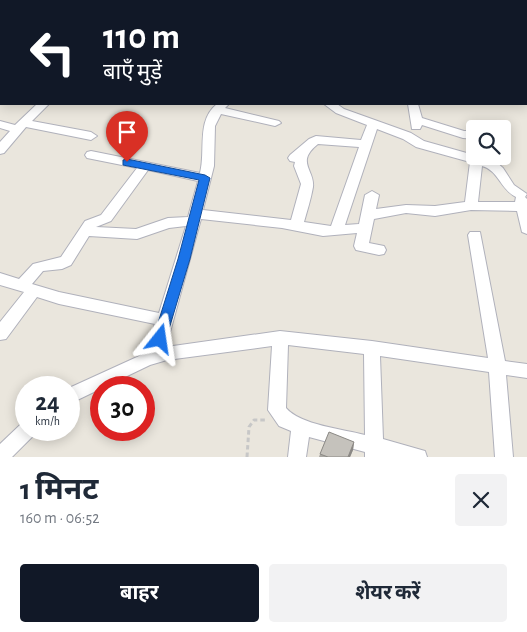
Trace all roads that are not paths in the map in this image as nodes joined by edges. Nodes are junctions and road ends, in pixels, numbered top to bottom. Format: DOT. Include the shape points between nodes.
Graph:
graph roads {
  1 [pos="42,105"];
  2 [pos="332,105"];
  3 [pos="413,105"];
  4 [pos="220,107"];
  5 [pos="416,120"];
  6 [pos="275,123"];
  7 [pos="0,124"];
  8 [pos="373,124"];
  9 [pos="20,126"];
  10 [pos="446,129"];
  11 [pos="466,134"];
  12 [pos="91,136"];
  13 [pos="411,138"];
  14 [pos="365,144"];
  15 [pos="436,148"];
  16 [pos="0,150"];
  17 [pos="91,155"];
  18 [pos="466,156"];
  19 [pos="476,165"];
  20 [pos="491,165"];
  21 [pos="145,166"];
  22 [pos="205,178"];
  23 [pos="372,195"];
  24 [pos="523,198"];
  25 [pos="471,206"];
  26 [pos="195,217"];
  27 [pos="366,222"];
  28 [pos="296,226"];
  29 [pos="527,229"];
  30 [pos="86,231"];
  31 [pos="336,231"];
  32 [pos="475,235"];
  33 [pos="378,250"];
  34 [pos="0,280"];
  35 [pos="28,288"];
  36 [pos="164,320"];
  37 [pos="0,334"];
  38 [pos="280,338"];
  39 [pos="372,348"];
  40 [pos="155,358"];
  41 [pos="497,365"];
  42 [pos="527,371"];
  43 [pos="80,391"];
  44 [pos="293,423"];
  45 [pos="16,441"];
  46 [pos="374,451"];
  47 [pos="0,456"];
  48 [pos="297,457"];
  49 [pos="418,457"];
  50 [pos="504,457"];
  1 -- 9 [label="street"];
  2 -- 8 [label="street"];
  3 -- 5 [label="street"];
  4 -- 6 [label="street"];
  4 -- 22 [label="street" via="209,126"];
  5 -- 10 [label="street"];
  5 -- 13 [label="street"];
  7 -- 9 [label="street"];
  8 -- 13 [label="street"];
  8 -- 14 [label="street"];
  9 -- 12 [label="street"];
  9 -- 16 [label="street"];
  10 -- 11 [label="street"];
  10 -- 15 [label="street"];
  13 -- 15 [label="street"];
  14 -- 28 [label="street" via="316,140 298,156 307,184"];
  14 -- 31 [label="street"];
  15 -- 18 [label="street"];
  17 -- 21 [label="street"];
  19 -- 25 [label="street"];
  20 -- 24 [label="street" via="496,167 507,186"];
  21 -- 22 [label="street"];
  21 -- 30 [label="street" via="106,218 93,221"];
  22 -- 26 [label="street"];
  23 -- 27 [label="street"];
  24 -- 25 [label="street"];
  24 -- 29 [label="street"];
  25 -- 27 [label="street" via="435,211 406,208"];
  26 -- 28 [label="street"];
  26 -- 30 [label="street" via="137,234"];
  26 -- 36 [label="street"];
  27 -- 31 [label="street"];
  27 -- 33 [label="street" via="361,246"];
  28 -- 31 [label="street"];
  30 -- 35 [label="street" via="62,264 39,266"];
  32 -- 41 [label="street"];
  34 -- 35 [label="street"];
  35 -- 36 [label="street" via="59,298"];
  35 -- 37 [label="street"];
  36 -- 40 [label="street"];
  38 -- 39 [label="street"];
  38 -- 40 [label="street" via="167,353"];
  38 -- 44 [label="street" via="277,410"];
  39 -- 41 [label="street"];
  39 -- 46 [label="street"];
  40 -- 43 [label="street"];
  41 -- 42 [label="street"];
  41 -- 50 [label="street"];
  44 -- 46 [label="street"];
  44 -- 48 [label="street"];
  45 -- 47 [label="street"];
  46 -- 49 [label="street"];
}
